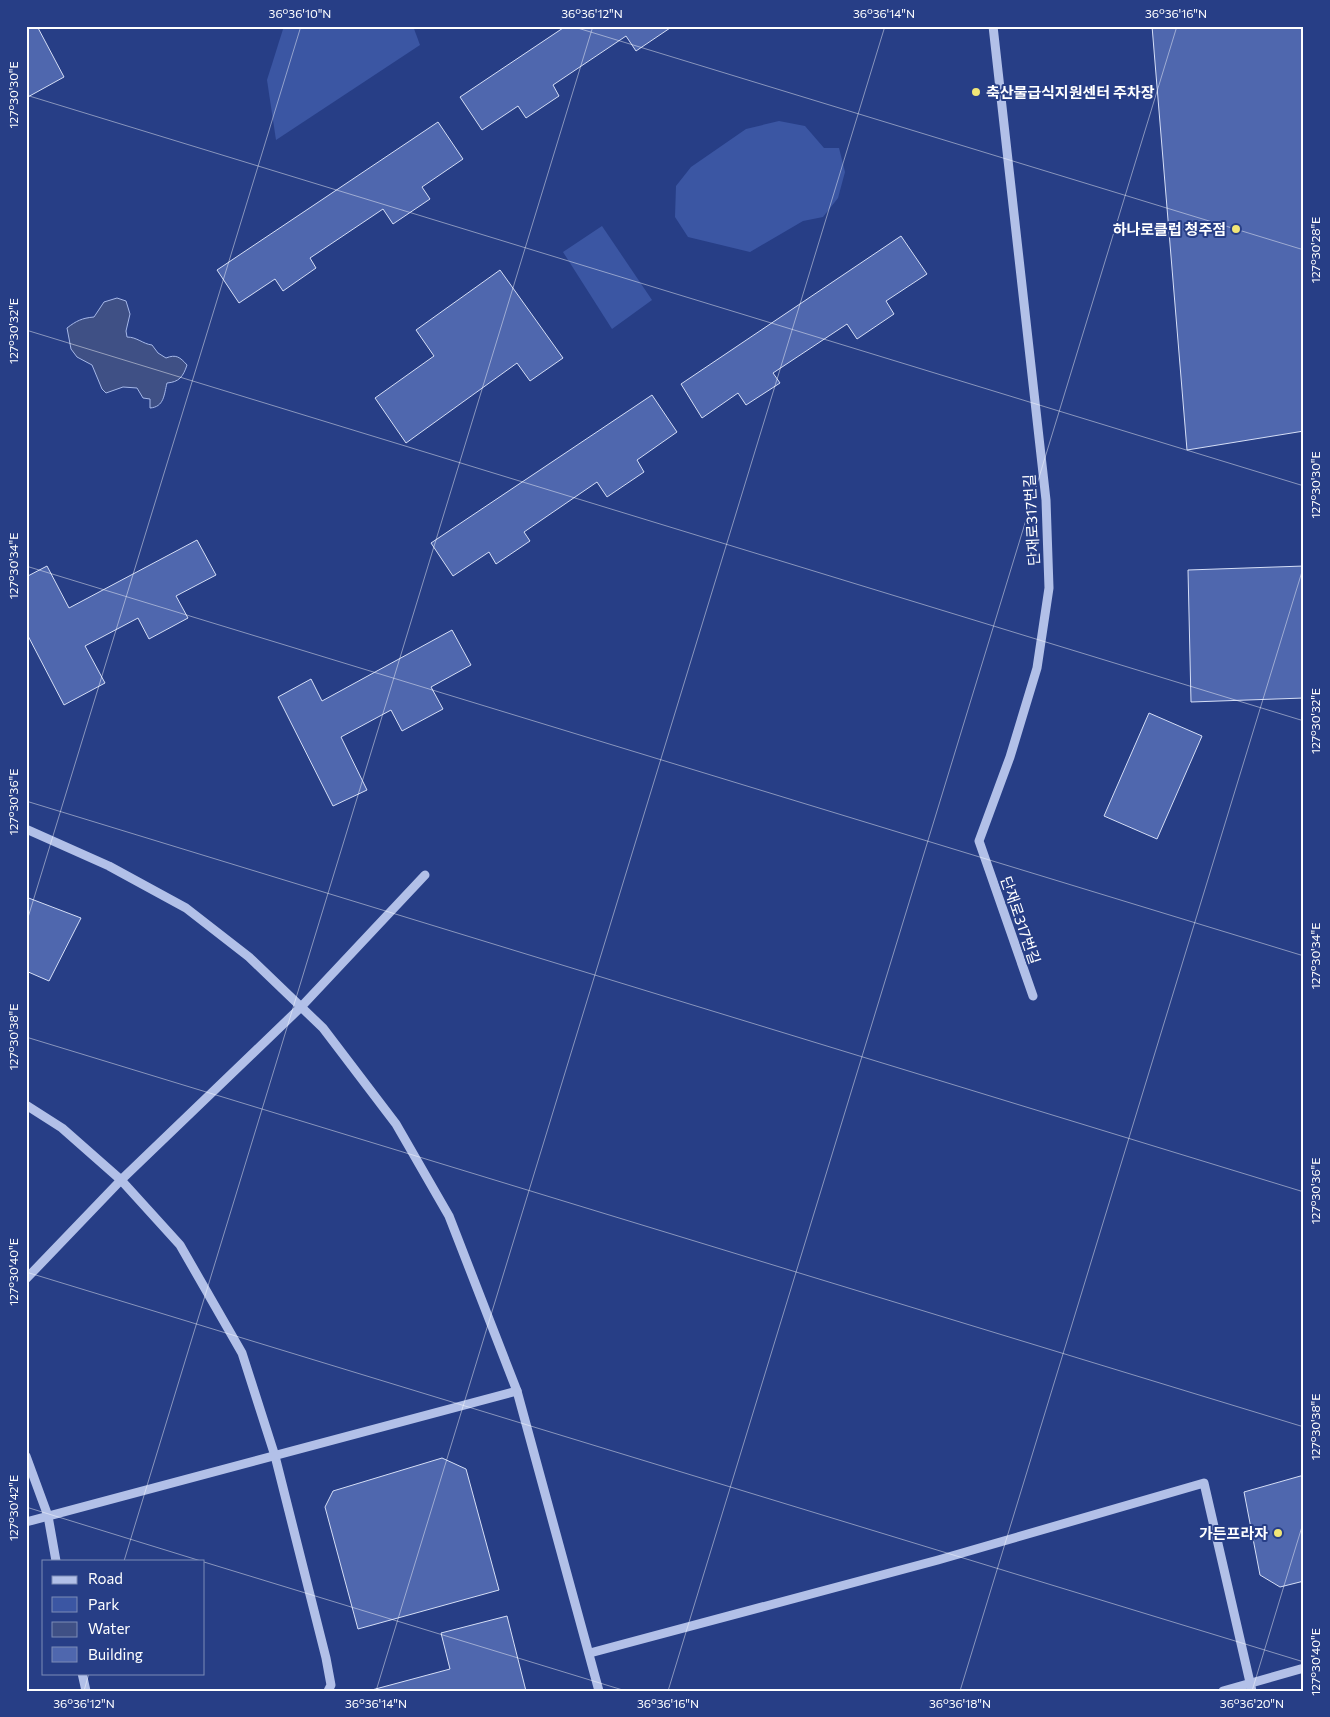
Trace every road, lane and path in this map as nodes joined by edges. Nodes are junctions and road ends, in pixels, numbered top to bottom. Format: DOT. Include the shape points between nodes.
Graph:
graph roads {
  1 [pos="994,26"];
  2 [pos="26,829"];
  3 [pos="425,875"];
  4 [pos="1033,996"];
  5 [pos="301,1007"];
  6 [pos="26,1105"];
  7 [pos="121,1180"];
  8 [pos="26,1279"];
  9 [pos="517,1391"];
  10 [pos="26,1456"];
  11 [pos="275,1456"];
  12 [pos="48,1516"];
  13 [pos="26,1522"];
  14 [pos="56,1560"];
  15 [pos="590,1653"];
  16 [pos="1304,1668"];
  17 [pos="82,1674"];
  18 [pos="1251,1687"];
  19 [pos="86,1691"];
  20 [pos="328,1691"];
  21 [pos="599,1691"];
  22 [pos="1223,1691"];
  1 -- 4 [label="street, 단재로317번길" via="1046,500 1049,588 1037,668 1010,757 979,841"];
  2 -- 5 [label="street" via="109,866 186,908 250,958"];
  3 -- 5 [label="street"];
  5 -- 7 [label="street"];
  5 -- 9 [label="street" via="322,1028 396,1124 449,1216"];
  6 -- 7 [label="street" via="62,1128"];
  7 -- 8 [label="street"];
  7 -- 11 [label="street" via="180,1245 242,1353"];
  9 -- 11 [label="street"];
  9 -- 15 [label="street"];
  10 -- 12 [label="street"];
  11 -- 12 [label="street"];
  11 -- 20 [label="street" via="326,1658 331,1685"];
  12 -- 13 [label="street"];
  12 -- 14 [label="street"];
  15 -- 18 [label="street" via="938,1560 1204,1483"];
  15 -- 21 [label="street"];
  16 -- 18 [label="street"];
  17 -- 19 [label="street"];
  18 -- 22 [label="street"];
}
